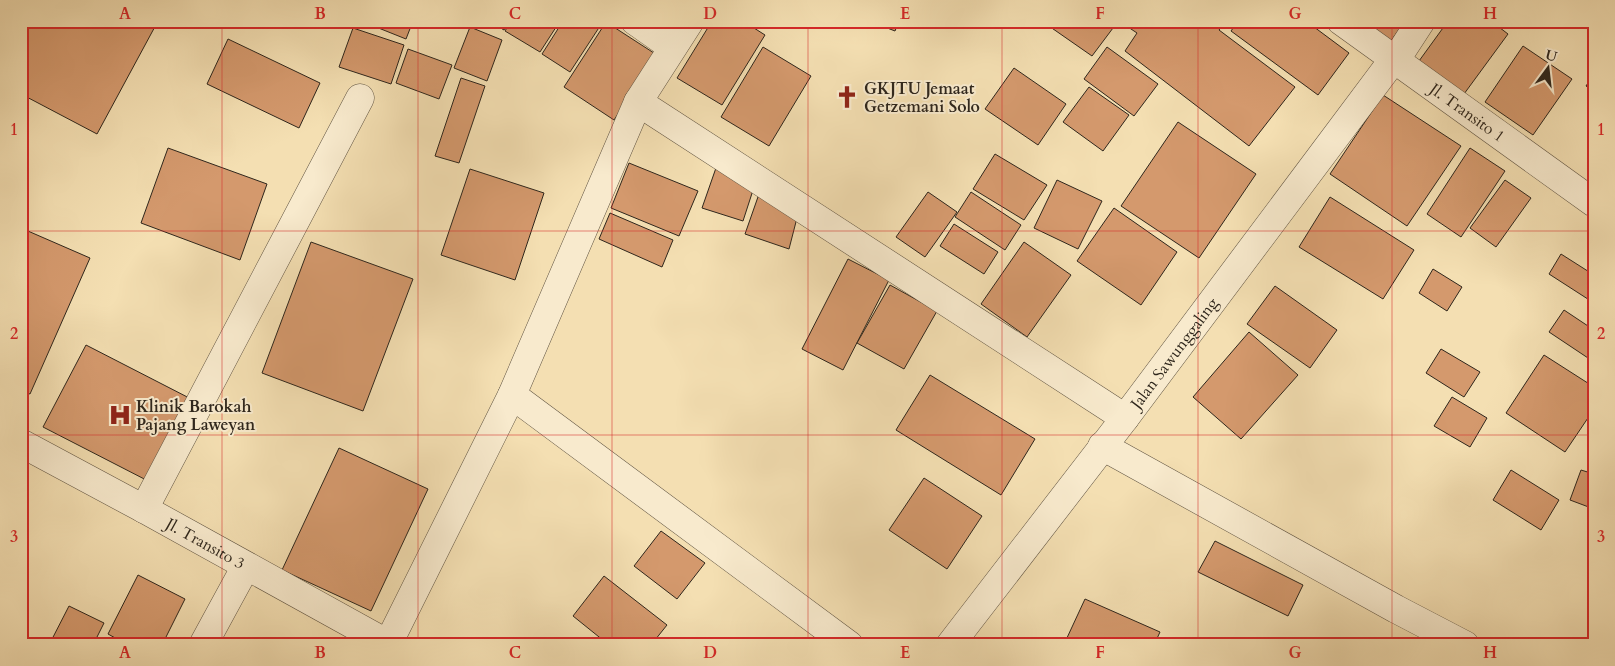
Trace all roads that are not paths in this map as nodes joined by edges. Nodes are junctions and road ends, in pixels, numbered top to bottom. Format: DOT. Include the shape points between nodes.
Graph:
graph roads {
  1 [pos="635,21"];
  2 [pos="690,21"];
  3 [pos="1341,21"];
  4 [pos="1420,21"];
  5 [pos="672,47"];
  6 [pos="1394,61"];
  7 [pos="360,98"];
  8 [pos="638,102"];
  9 [pos="1594,203"];
  10 [pos="512,395"];
  11 [pos="1125,418"];
  12 [pos="21,443"];
  13 [pos="1102,446"];
  14 [pos="144,509"];
  15 [pos="246,566"];
  16 [pos="389,644"];
  17 [pos="203,645"];
  18 [pos="849,645"];
  19 [pos="950,645"];
  20 [pos="1465,645"];
  1 -- 5 [label="street"];
  2 -- 5 [label="street"];
  3 -- 6 [label="street, Jl. Transito 1"];
  4 -- 6 [label="street, Jalan Sawunggaling"];
  5 -- 8 [label="street"];
  6 -- 9 [label="street, Jl. Transito 1"];
  6 -- 11 [label="street, Jalan Sawunggaling"];
  7 -- 14 [label="street"];
  8 -- 10 [label="street"];
  8 -- 11 [label="street"];
  10 -- 16 [label="street"];
  10 -- 18 [label="street"];
  11 -- 13 [label="street, Jalan Sawunggaling"];
  12 -- 14 [label="street, Jl. Transito 3"];
  13 -- 19 [label="street, Jalan Sawunggaling"];
  13 -- 20 [label="street"];
  14 -- 15 [label="street, Jl. Transito 3"];
  15 -- 16 [label="street, Jl. Transito 3"];
  15 -- 17 [label="street"];
}
